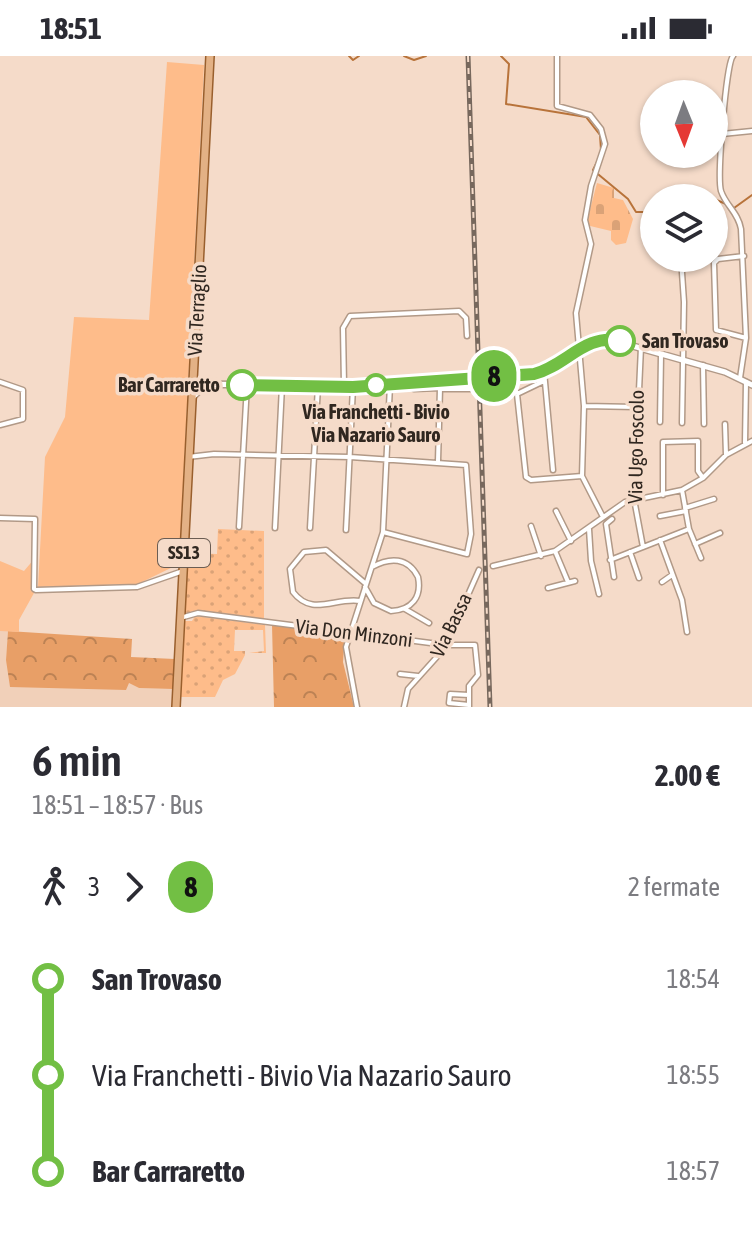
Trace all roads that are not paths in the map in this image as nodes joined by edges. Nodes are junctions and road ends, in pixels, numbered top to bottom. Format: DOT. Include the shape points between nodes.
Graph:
graph roads {
  1 [pos="210,56"];
  2 [pos="557,56"];
  3 [pos="733,56"];
  4 [pos="726,80"];
  5 [pos="752,131"];
  6 [pos="728,133"];
  7 [pos="721,168"];
  8 [pos="744,256"];
  9 [pos="682,272"];
  10 [pos="467,336"];
  11 [pos="746,338"];
  12 [pos="641,347"];
  13 [pos="578,349"];
  14 [pos="661,352"];
  15 [pos="682,359"];
  16 [pos="703,365"];
  17 [pos="194,371"];
  18 [pos="544,371"];
  19 [pos="544,381"];
  20 [pos="0,382"];
  21 [pos="746,382"];
  22 [pos="409,383"];
  23 [pos="193,384"];
  24 [pos="206,385"];
  25 [pos="247,385"];
  26 [pos="390,385"];
  27 [pos="282,386"];
  28 [pos="318,386"];
  29 [pos="344,387"];
  30 [pos="353,387"];
  31 [pos="440,388"];
  32 [pos="470,389"];
  33 [pos="492,391"];
  34 [pos="518,393"];
  35 [pos="192,398"];
  36 [pos="584,406"];
  37 [pos="636,407"];
  38 [pos="660,422"];
  39 [pos="682,423"];
  40 [pos="704,424"];
  41 [pos="725,424"];
  42 [pos="0,425"];
  43 [pos="752,441"];
  44 [pos="745,444"];
  45 [pos="243,454"];
  46 [pos="279,455"];
  47 [pos="726,455"];
  48 [pos="188,457"];
  49 [pos="315,457"];
  50 [pos="350,457"];
  51 [pos="387,459"];
  52 [pos="438,461"];
  53 [pos="553,470"];
  54 [pos="582,476"];
  55 [pos="703,478"];
  56 [pos="682,490"];
  57 [pos="663,495"];
  58 [pos="634,499"];
  59 [pos="714,499"];
  60 [pos="686,509"];
  61 [pos="556,511"];
  62 [pos="660,516"];
  63 [pos="603,517"];
  64 [pos="0,518"];
  65 [pos="612,519"];
  66 [pos="531,526"];
  67 [pos="239,527"];
  68 [pos="275,528"];
  69 [pos="310,528"];
  70 [pos="589,529"];
  71 [pos="689,529"];
  72 [pos="346,530"];
  73 [pos="383,532"];
  74 [pos="720,533"];
  75 [pos="660,540"];
  76 [pos="571,541"];
  77 [pos="695,544"];
  78 [pos="643,547"];
  79 [pos="555,551"];
  80 [pos="630,552"];
  81 [pos="541,556"];
  82 [pos="701,558"];
  83 [pos="610,560"];
  84 [pos="493,566"];
  85 [pos="372,567"];
  86 [pos="479,570"];
  87 [pos="183,571"];
  88 [pos="672,575"];
  89 [pos="614,577"];
  90 [pos="639,578"];
  91 [pos="575,581"];
  92 [pos="568,582"];
  93 [pos="662,582"];
  94 [pos="366,586"];
  95 [pos="548,588"];
  96 [pos="599,594"];
  97 [pos="360,601"];
  98 [pos="405,609"];
  99 [pos="180,618"];
  100 [pos="429,623"];
  101 [pos="349,632"];
  102 [pos="687,632"];
  103 [pos="446,645"];
  104 [pos="400,674"];
  105 [pos="418,676"];
  106 [pos="469,695"];
  107 [pos="469,706"];
  108 [pos="176,707"];
  109 [pos="357,707"];
  110 [pos="404,707"];
  1 -- 17 [label="main road, Via Terraglio / SS13"];
  2 -- 13 [label="street" via="557,106 590,115 603,134 605,153 595,172 585,220 591,244 576,313"];
  3 -- 4 [label="street"];
  5 -- 6 [label="street"];
  7 -- 8 [label="street" via="720,189 737,214"];
  8 -- 11 [label="street"];
  8 -- 11 [label="street" via="714,263 716,330"];
  9 -- 15 [label="street"];
  10 -- 29 [label="street" via="466,318 459,311 350,316 343,328"];
  11 -- 21 [label="street"];
  12 -- 13 [label="street" via="608,339"];
  12 -- 14 [label="street"];
  12 -- 37 [label="street, Via Ugo Foscolo"];
  13 -- 18 [label="street"];
  13 -- 36 [label="street"];
  14 -- 15 [label="street"];
  14 -- 38 [label="street"];
  15 -- 16 [label="street"];
  15 -- 39 [label="street"];
  16 -- 21 [label="street"];
  16 -- 40 [label="street"];
  17 -- 23 [label="main road, Via Terraglio / SS13"];
  17 -- 24 [label="street"];
  18 -- 19 [label="street"];
  18 -- 22 [label="street"];
  19 -- 34 [label="street"];
  19 -- 53 [label="street"];
  20 -- 42 [label="street" via="23,390 26,402 23,419"];
  21 -- 44 [label="street"];
  22 -- 26 [label="street"];
  22 -- 31 [label="street" via="414,389"];
  23 -- 24 [label="street"];
  23 -- 35 [label="main road, Via Terraglio / SS13"];
  24 -- 25 [label="street"];
  24 -- 35 [label="street"];
  25 -- 27 [label="street"];
  25 -- 45 [label="street"];
  26 -- 30 [label="street"];
  26 -- 51 [label="street"];
  27 -- 28 [label="street"];
  27 -- 46 [label="street"];
  28 -- 29 [label="street"];
  28 -- 49 [label="street"];
  29 -- 30 [label="street"];
  30 -- 50 [label="street"];
  31 -- 32 [label="street"];
  31 -- 52 [label="street"];
  33 -- 34 [label="street"];
  34 -- 54 [label="street" via="528,480"];
  35 -- 48 [label="main road, Via Terraglio / SS13"];
  36 -- 37 [label="street"];
  36 -- 54 [label="street"];
  37 -- 58 [label="street, Via Ugo Foscolo"];
  41 -- 47 [label="street"];
  43 -- 44 [label="street"];
  44 -- 47 [label="street"];
  45 -- 46 [label="street"];
  45 -- 48 [label="street"];
  45 -- 67 [label="street"];
  46 -- 49 [label="street"];
  46 -- 68 [label="street"];
  47 -- 55 [label="street"];
  48 -- 87 [label="main road, Via Terraglio / SS13"];
  49 -- 50 [label="street"];
  49 -- 69 [label="street"];
  50 -- 51 [label="street"];
  50 -- 72 [label="street"];
  51 -- 52 [label="street"];
  51 -- 73 [label="street"];
  52 -- 73 [label="street" via="461,462 468,470 469,552 462,555"];
  54 -- 63 [label="street"];
  55 -- 56 [label="street"];
  55 -- 57 [label="street" via="698,471 698,441 663,442"];
  56 -- 57 [label="street"];
  56 -- 60 [label="street"];
  57 -- 58 [label="street"];
  58 -- 63 [label="street"];
  58 -- 78 [label="street, Via Ugo Foscolo"];
  59 -- 60 [label="street"];
  60 -- 62 [label="street"];
  60 -- 71 [label="street"];
  61 -- 76 [label="street"];
  63 -- 70 [label="street"];
  64 -- 87 [label="street" via="37,523 34,589 137,587"];
  65 -- 83 [label="street" via="606,524"];
  66 -- 81 [label="street"];
  70 -- 76 [label="street"];
  70 -- 96 [label="street"];
  71 -- 75 [label="street"];
  71 -- 77 [label="street"];
  73 -- 85 [label="street"];
  74 -- 77 [label="street"];
  75 -- 78 [label="street"];
  75 -- 88 [label="street"];
  76 -- 79 [label="street"];
  77 -- 82 [label="street"];
  78 -- 80 [label="street"];
  79 -- 81 [label="street"];
  79 -- 92 [label="street"];
  80 -- 83 [label="street"];
  80 -- 90 [label="street"];
  81 -- 84 [label="street"];
  83 -- 89 [label="street"];
  85 -- 94 [label="street"];
  85 -- 98 [label="street" via="396,559 413,568 419,591"];
  86 -- 103 [label="street, Via Bassa"];
  87 -- 99 [label="main road, Via Terraglio / SS13"];
  88 -- 93 [label="street"];
  88 -- 102 [label="street"];
  91 -- 92 [label="street"];
  92 -- 95 [label="street"];
  94 -- 97 [label="street"];
  94 -- 97 [label="street" via="326,550 304,552 292,564 291,587 302,602 318,606"];
  94 -- 98 [label="street" via="378,607"];
  97 -- 101 [label="street"];
  98 -- 100 [label="street"];
  99 -- 101 [label="street, Via Don Minzoni" via="198,613"];
  99 -- 108 [label="main road, Via Terraglio / SS13"];
  101 -- 103 [label="street, Via Don Minzoni"];
  101 -- 109 [label="street" via="346,658"];
  103 -- 105 [label="street, Via Bassa"];
  103 -- 106 [label="street, Via Don Minzoni" via="476,646 478,675"];
  104 -- 105 [label="street, Via Bassa"];
  105 -- 110 [label="street, Via Bassa"];
  106 -- 107 [label="street, Via Don Minzoni"];
  106 -- 107 [label="street, Via Don Minzoni" via="450,694 449,703"];
}
